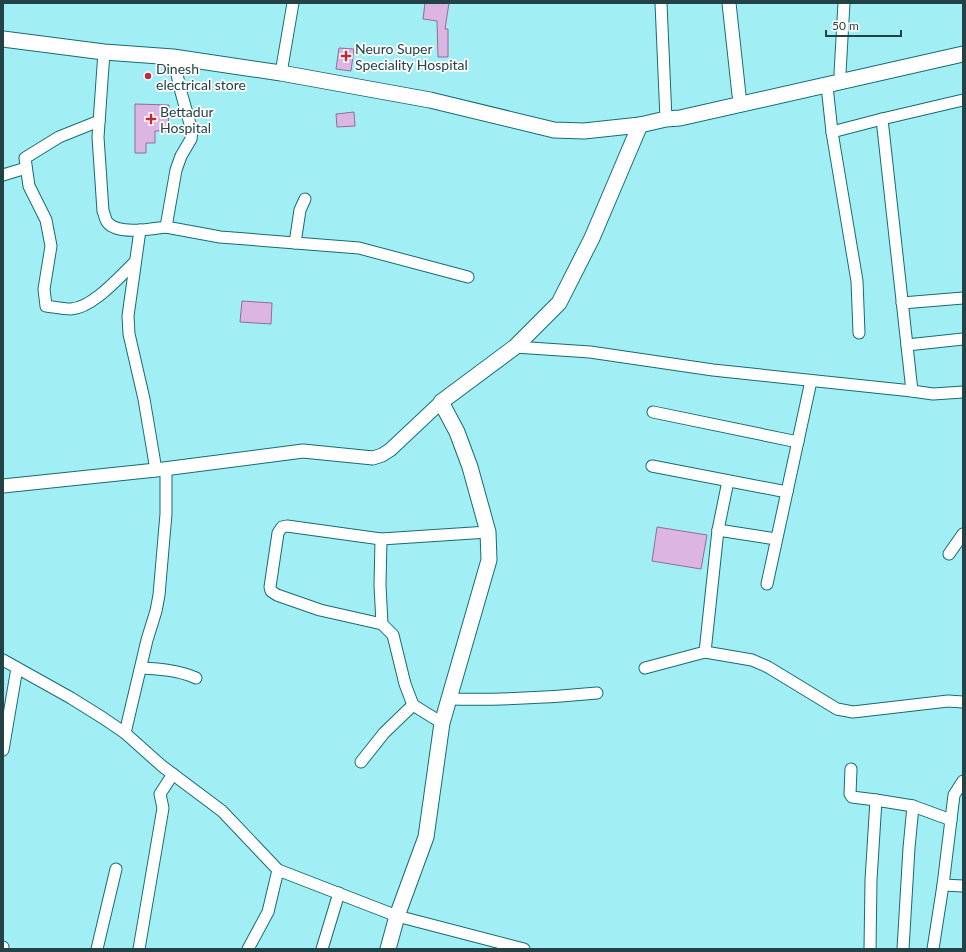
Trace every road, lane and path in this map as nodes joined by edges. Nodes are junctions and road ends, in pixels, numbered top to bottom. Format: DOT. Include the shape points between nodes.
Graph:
graph roads {
  1 [pos="293,3"];
  2 [pos="661,3"];
  3 [pos="729,3"];
  4 [pos="844,3"];
  5 [pos="3,39"];
  6 [pos="963,44"];
  7 [pos="104,52"];
  8 [pos="963,54"];
  9 [pos="173,57"];
  10 [pos="840,73"];
  11 [pos="281,74"];
  12 [pos="827,86"];
  13 [pos="739,95"];
  14 [pos="963,100"];
  15 [pos="666,118"];
  16 [pos="882,119"];
  17 [pos="99,121"];
  18 [pos="640,125"];
  19 [pos="832,132"];
  20 [pos="26,168"];
  21 [pos="3,175"];
  22 [pos="305,199"];
  23 [pos="166,227"];
  24 [pos="140,230"];
  25 [pos="295,243"];
  26 [pos="135,262"];
  27 [pos="468,277"];
  28 [pos="963,298"];
  29 [pos="902,303"];
  30 [pos="859,333"];
  31 [pos="963,339"];
  32 [pos="907,345"];
  33 [pos="515,347"];
  34 [pos="811,381"];
  35 [pos="912,392"];
  36 [pos="963,392"];
  37 [pos="441,402"];
  38 [pos="653,412"];
  39 [pos="798,442"];
  40 [pos="652,466"];
  41 [pos="161,470"];
  42 [pos="728,481"];
  43 [pos="3,486"];
  44 [pos="787,492"];
  45 [pos="718,530"];
  46 [pos="488,532"];
  47 [pos="963,534"];
  48 [pos="381,539"];
  49 [pos="776,539"];
  50 [pos="949,554"];
  51 [pos="767,584"];
  52 [pos="382,624"];
  53 [pos="705,652"];
  54 [pos="3,660"];
  55 [pos="16,668"];
  56 [pos="141,668"];
  57 [pos="645,668"];
  58 [pos="196,678"];
  59 [pos="597,693"];
  60 [pos="449,699"];
  61 [pos="963,702"];
  62 [pos="413,705"];
  63 [pos="442,723"];
  64 [pos="125,733"];
  65 [pos="3,750"];
  66 [pos="361,762"];
  67 [pos="851,768"];
  68 [pos="173,774"];
  69 [pos="963,781"];
  70 [pos="876,800"];
  71 [pos="913,806"];
  72 [pos="951,820"];
  73 [pos="116,869"];
  74 [pos="278,870"];
  75 [pos="943,886"];
  76 [pos="963,886"];
  77 [pos="339,893"];
  78 [pos="397,916"];
  79 [pos="481,944"];
  80 [pos="97,949"];
  81 [pos="139,949"];
  82 [pos="248,949"];
  83 [pos="322,949"];
  84 [pos="388,949"];
  85 [pos="524,949"];
  86 [pos="870,949"];
  87 [pos="903,949"];
  88 [pos="933,949"];
  1 -- 11 [label="street"];
  2 -- 15 [label="street"];
  3 -- 13 [label="street"];
  4 -- 10 [label="street"];
  5 -- 7 [label="main road"];
  6 -- 10 [label="main road"];
  7 -- 9 [label="main road"];
  7 -- 17 [label="street"];
  8 -- 12 [label="main road"];
  9 -- 11 [label="main road"];
  9 -- 23 [label="street" via="192,131 191,139 176,170"];
  10 -- 13 [label="main road"];
  11 -- 18 [label="main road" via="430,100 554,130 584,131"];
  12 -- 15 [label="main road" via="680,118"];
  12 -- 19 [label="street"];
  13 -- 15 [label="main road" via="679,110"];
  14 -- 16 [label="street"];
  15 -- 18 [label="main road"];
  16 -- 19 [label="street"];
  16 -- 29 [label="street"];
  17 -- 20 [label="street" via="59,137 25,158"];
  17 -- 24 [label="street" via="98,137 107,222 113,228"];
  18 -- 33 [label="main road" via="592,238 559,303"];
  19 -- 30 [label="street" via="857,281"];
  20 -- 21 [label="street"];
  20 -- 26 [label="street" via="29,186 46,220 50,246 44,289 46,306 72,309 88,303 108,289"];
  22 -- 25 [label="street" via="300,210"];
  23 -- 24 [label="street"];
  23 -- 25 [label="street" via="220,237"];
  24 -- 26 [label="street"];
  25 -- 27 [label="street" via="359,248"];
  26 -- 41 [label="street" via="128,316 129,334"];
  28 -- 29 [label="street"];
  29 -- 32 [label="street"];
  31 -- 32 [label="street"];
  32 -- 35 [label="street"];
  33 -- 34 [label="street" via="590,352"];
  33 -- 37 [label="main road"];
  34 -- 35 [label="street"];
  34 -- 39 [label="street"];
  35 -- 36 [label="street"];
  37 -- 41 [label="street" via="390,450 373,458 303,451"];
  37 -- 46 [label="main road" via="470,467"];
  38 -- 39 [label="street"];
  39 -- 44 [label="street"];
  40 -- 42 [label="street"];
  41 -- 43 [label="street"];
  41 -- 56 [label="street" via="166,514 159,595"];
  42 -- 44 [label="street"];
  42 -- 45 [label="street"];
  44 -- 49 [label="street"];
  45 -- 49 [label="street"];
  45 -- 53 [label="street"];
  46 -- 48 [label="street"];
  46 -- 60 [label="main road" via="489,560"];
  47 -- 50 [label="street"];
  48 -- 52 [label="street"];
  48 -- 52 [label="street" via="282,527 278,533 270,587 277,595 320,610"];
  49 -- 51 [label="street"];
  52 -- 62 [label="street" via="393,635"];
  53 -- 57 [label="street"];
  53 -- 61 [label="street" via="752,660 845,712 948,701"];
  54 -- 55 [label="street"];
  55 -- 64 [label="street" via="71,698"];
  55 -- 65 [label="street"];
  56 -- 58 [label="street" via="183,672"];
  56 -- 64 [label="street"];
  59 -- 60 [label="street" via="539,698"];
  60 -- 63 [label="main road"];
  62 -- 63 [label="street"];
  62 -- 66 [label="street" via="384,733"];
  63 -- 78 [label="main road" via="426,837"];
  64 -- 68 [label="street"];
  67 -- 70 [label="street" via="852,797"];
  68 -- 74 [label="street" via="222,811"];
  68 -- 81 [label="street" via="160,794 163,808"];
  69 -- 72 [label="street" via="954,795"];
  70 -- 71 [label="street"];
  70 -- 86 [label="street"];
  71 -- 72 [label="street"];
  71 -- 87 [label="street"];
  72 -- 75 [label="street"];
  73 -- 80 [label="street"];
  74 -- 77 [label="street"];
  74 -- 82 [label="street" via="268,912"];
  75 -- 76 [label="street"];
  75 -- 88 [label="street"];
  77 -- 78 [label="street"];
  77 -- 83 [label="street"];
  78 -- 79 [label="street"];
  78 -- 84 [label="main road"];
  79 -- 85 [label="street"];
}
